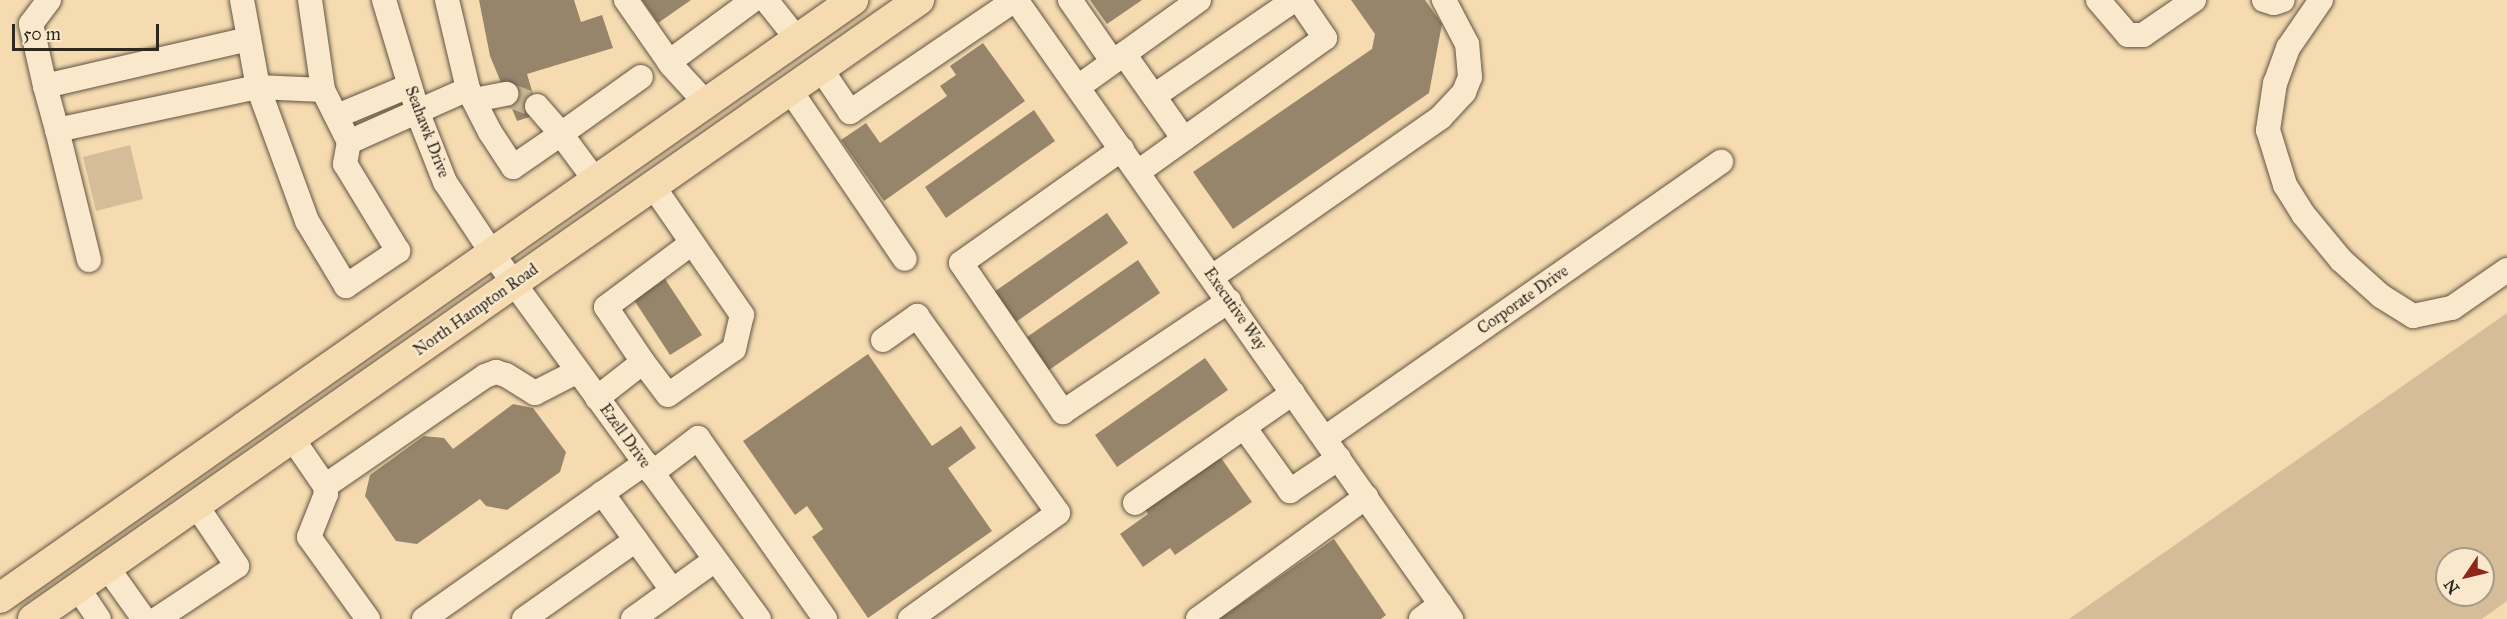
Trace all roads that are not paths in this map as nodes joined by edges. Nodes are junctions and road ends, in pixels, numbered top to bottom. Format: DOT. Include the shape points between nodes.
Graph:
graph roads {
  1 [pos="49,0"];
  2 [pos="243,0"];
  3 [pos="310,0"];
  4 [pos="384,0"];
  5 [pos="447,0"];
  6 [pos="626,0"];
  7 [pos="753,0"];
  8 [pos="766,0"];
  9 [pos="853,0"];
  10 [pos="919,0"];
  11 [pos="1016,0"];
  12 [pos="1070,0"];
  13 [pos="1199,0"];
  14 [pos="1294,0"];
  15 [pos="1299,0"];
  16 [pos="1444,0"];
  17 [pos="2098,0"];
  18 [pos="2194,0"];
  19 [pos="2264,0"];
  20 [pos="2283,0"];
  21 [pos="2321,0"];
  22 [pos="249,39"];
  23 [pos="797,39"];
  24 [pos="1118,58"];
  25 [pos="669,62"];
  26 [pos="821,69"];
  27 [pos="641,77"];
  28 [pos="45,86"];
  29 [pos="409,86"];
  30 [pos="258,87"];
  31 [pos="1078,87"];
  32 [pos="323,90"];
  33 [pos="789,90"];
  34 [pos="471,94"];
  35 [pos="506,94"];
  36 [pos="1154,96"];
  37 [pos="706,103"];
  38 [pos="537,106"];
  39 [pos="417,111"];
  40 [pos="337,116"];
  41 [pos="57,130"];
  42 [pos="561,134"];
  43 [pos="1184,139"];
  44 [pos="349,142"];
  45 [pos="1122,149"];
  46 [pos="1721,162"];
  47 [pos="1138,172"];
  48 [pos="595,180"];
  49 [pos="653,186"];
  50 [pos="692,243"];
  51 [pos="492,253"];
  52 [pos="905,259"];
  53 [pos="88,260"];
  54 [pos="2507,270"];
  55 [pos="1212,277"];
  56 [pos="514,283"];
  57 [pos="1229,301"];
  58 [pos="883,340"];
  59 [pos="643,362"];
  60 [pos="578,371"];
  61 [pos="1293,393"];
  62 [pos="597,398"];
  63 [pos="270,408"];
  64 [pos="1244,427"];
  65 [pos="292,438"];
  66 [pos="1325,438"];
  67 [pos="1340,458"];
  68 [pos="649,468"];
  69 [pos="325,486"];
  70 [pos="602,493"];
  71 [pos="1366,497"];
  72 [pos="1135,503"];
  73 [pos="196,506"];
  74 [pos="636,540"];
  75 [pos="715,560"];
  76 [pos="107,567"];
  77 [pos="78,588"];
  78 [pos="672,590"];
  79 [pos="2,593"];
  80 [pos="1446,612"];
  81 [pos="33,619"];
  82 [pos="99,619"];
  83 [pos="144,619"];
  84 [pos="157,619"];
  85 [pos="368,619"];
  86 [pos="424,619"];
  87 [pos="524,619"];
  88 [pos="633,619"];
  89 [pos="759,619"];
  90 [pos="825,619"];
  91 [pos="910,619"];
  92 [pos="1198,619"];
  93 [pos="1420,619"];
  1 -- 28 [label="street" via="31,24"];
  2 -- 22 [label="street"];
  3 -- 32 [label="street"];
  4 -- 29 [label="street, Seahawk Drive"];
  5 -- 34 [label="street"];
  6 -- 25 [label="street"];
  7 -- 25 [label="street"];
  8 -- 23 [label="street"];
  9 -- 23 [label="main road"];
  10 -- 26 [label="main road, North Hampton Road"];
  11 -- 26 [label="street" via="850,112"];
  11 -- 31 [label="street, Executive Way"];
  12 -- 24 [label="street"];
  13 -- 24 [label="street"];
  14 -- 36 [label="street"];
  15 -- 43 [label="street" via="1324,39"];
  16 -- 55 [label="street" via="1467,44 1470,77 1464,92 1441,117"];
  17 -- 18 [label="street" via="2128,35 2143,35"];
  19 -- 20 [label="street"];
  21 -- 54 [label="street" via="2288,48 2270,107 2272,151 2303,214 2341,260 2381,296 2413,316 2452,308"];
  22 -- 28 [label="street"];
  22 -- 30 [label="street"];
  23 -- 37 [label="main road"];
  24 -- 31 [label="street"];
  24 -- 36 [label="street"];
  25 -- 37 [label="street"];
  26 -- 33 [label="main road, North Hampton Road"];
  27 -- 42 [label="street"];
  28 -- 41 [label="street"];
  29 -- 39 [label="street, Seahawk Drive"];
  29 -- 40 [label="street"];
  30 -- 32 [label="street"];
  30 -- 41 [label="street"];
  30 -- 44 [label="street" via="306,221 346,286 398,251 345,164"];
  31 -- 45 [label="street, Executive Way"];
  32 -- 40 [label="street"];
  33 -- 49 [label="main road, North Hampton Road"];
  33 -- 52 [label="street"];
  34 -- 35 [label="street"];
  34 -- 39 [label="street"];
  34 -- 42 [label="street" via="513,167"];
  36 -- 43 [label="street"];
  37 -- 48 [label="main road"];
  38 -- 42 [label="street"];
  39 -- 44 [label="street"];
  39 -- 51 [label="street, Seahawk Drive" via="446,182"];
  40 -- 44 [label="street"];
  41 -- 53 [label="street"];
  42 -- 48 [label="street"];
  43 -- 47 [label="street"];
  45 -- 47 [label="street, Executive Way"];
  45 -- 57 [label="street" via="961,262 1063,412"];
  46 -- 66 [label="street, Corporate Drive"];
  47 -- 55 [label="street, Executive Way"];
  48 -- 51 [label="main road"];
  49 -- 50 [label="street"];
  49 -- 56 [label="main road, North Hampton Road"];
  50 -- 59 [label="street" via="606,307"];
  50 -- 59 [label="street" via="742,315 734,349 668,395"];
  51 -- 56 [label="street, Ezell Drive"];
  51 -- 63 [label="main road"];
  55 -- 57 [label="street, Executive Way"];
  56 -- 60 [label="street, Ezell Drive"];
  56 -- 65 [label="main road, North Hampton Road"];
  57 -- 61 [label="street, Executive Way"];
  58 -- 91 [label="street" via="917,315 1058,513"];
  59 -- 62 [label="street"];
  60 -- 62 [label="street, Ezell Drive"];
  60 -- 69 [label="street" via="536,393 506,375 485,376"];
  61 -- 64 [label="street"];
  61 -- 66 [label="street, Executive Way"];
  62 -- 68 [label="street, Ezell Drive"];
  63 -- 65 [label="main road"];
  63 -- 79 [label="main road"];
  64 -- 67 [label="street" via="1290,492"];
  64 -- 72 [label="street"];
  65 -- 69 [label="street"];
  65 -- 73 [label="main road, North Hampton Road"];
  66 -- 67 [label="street, Executive Way"];
  67 -- 71 [label="street, Executive Way"];
  68 -- 70 [label="street"];
  68 -- 75 [label="street, Ezell Drive"];
  68 -- 90 [label="street" via="698,438"];
  69 -- 85 [label="street" via="326,494 309,537"];
  70 -- 74 [label="street"];
  70 -- 86 [label="street"];
  71 -- 80 [label="street, Executive Way"];
  71 -- 92 [label="street"];
  73 -- 76 [label="main road, North Hampton Road"];
  73 -- 84 [label="street" via="237,566"];
  74 -- 78 [label="street"];
  74 -- 87 [label="street"];
  75 -- 78 [label="street"];
  75 -- 89 [label="street, Ezell Drive"];
  76 -- 77 [label="main road, North Hampton Road"];
  76 -- 83 [label="street"];
  77 -- 81 [label="main road, North Hampton Road"];
  77 -- 82 [label="street"];
  78 -- 88 [label="street"];
  80 -- 93 [label="street"];
}
